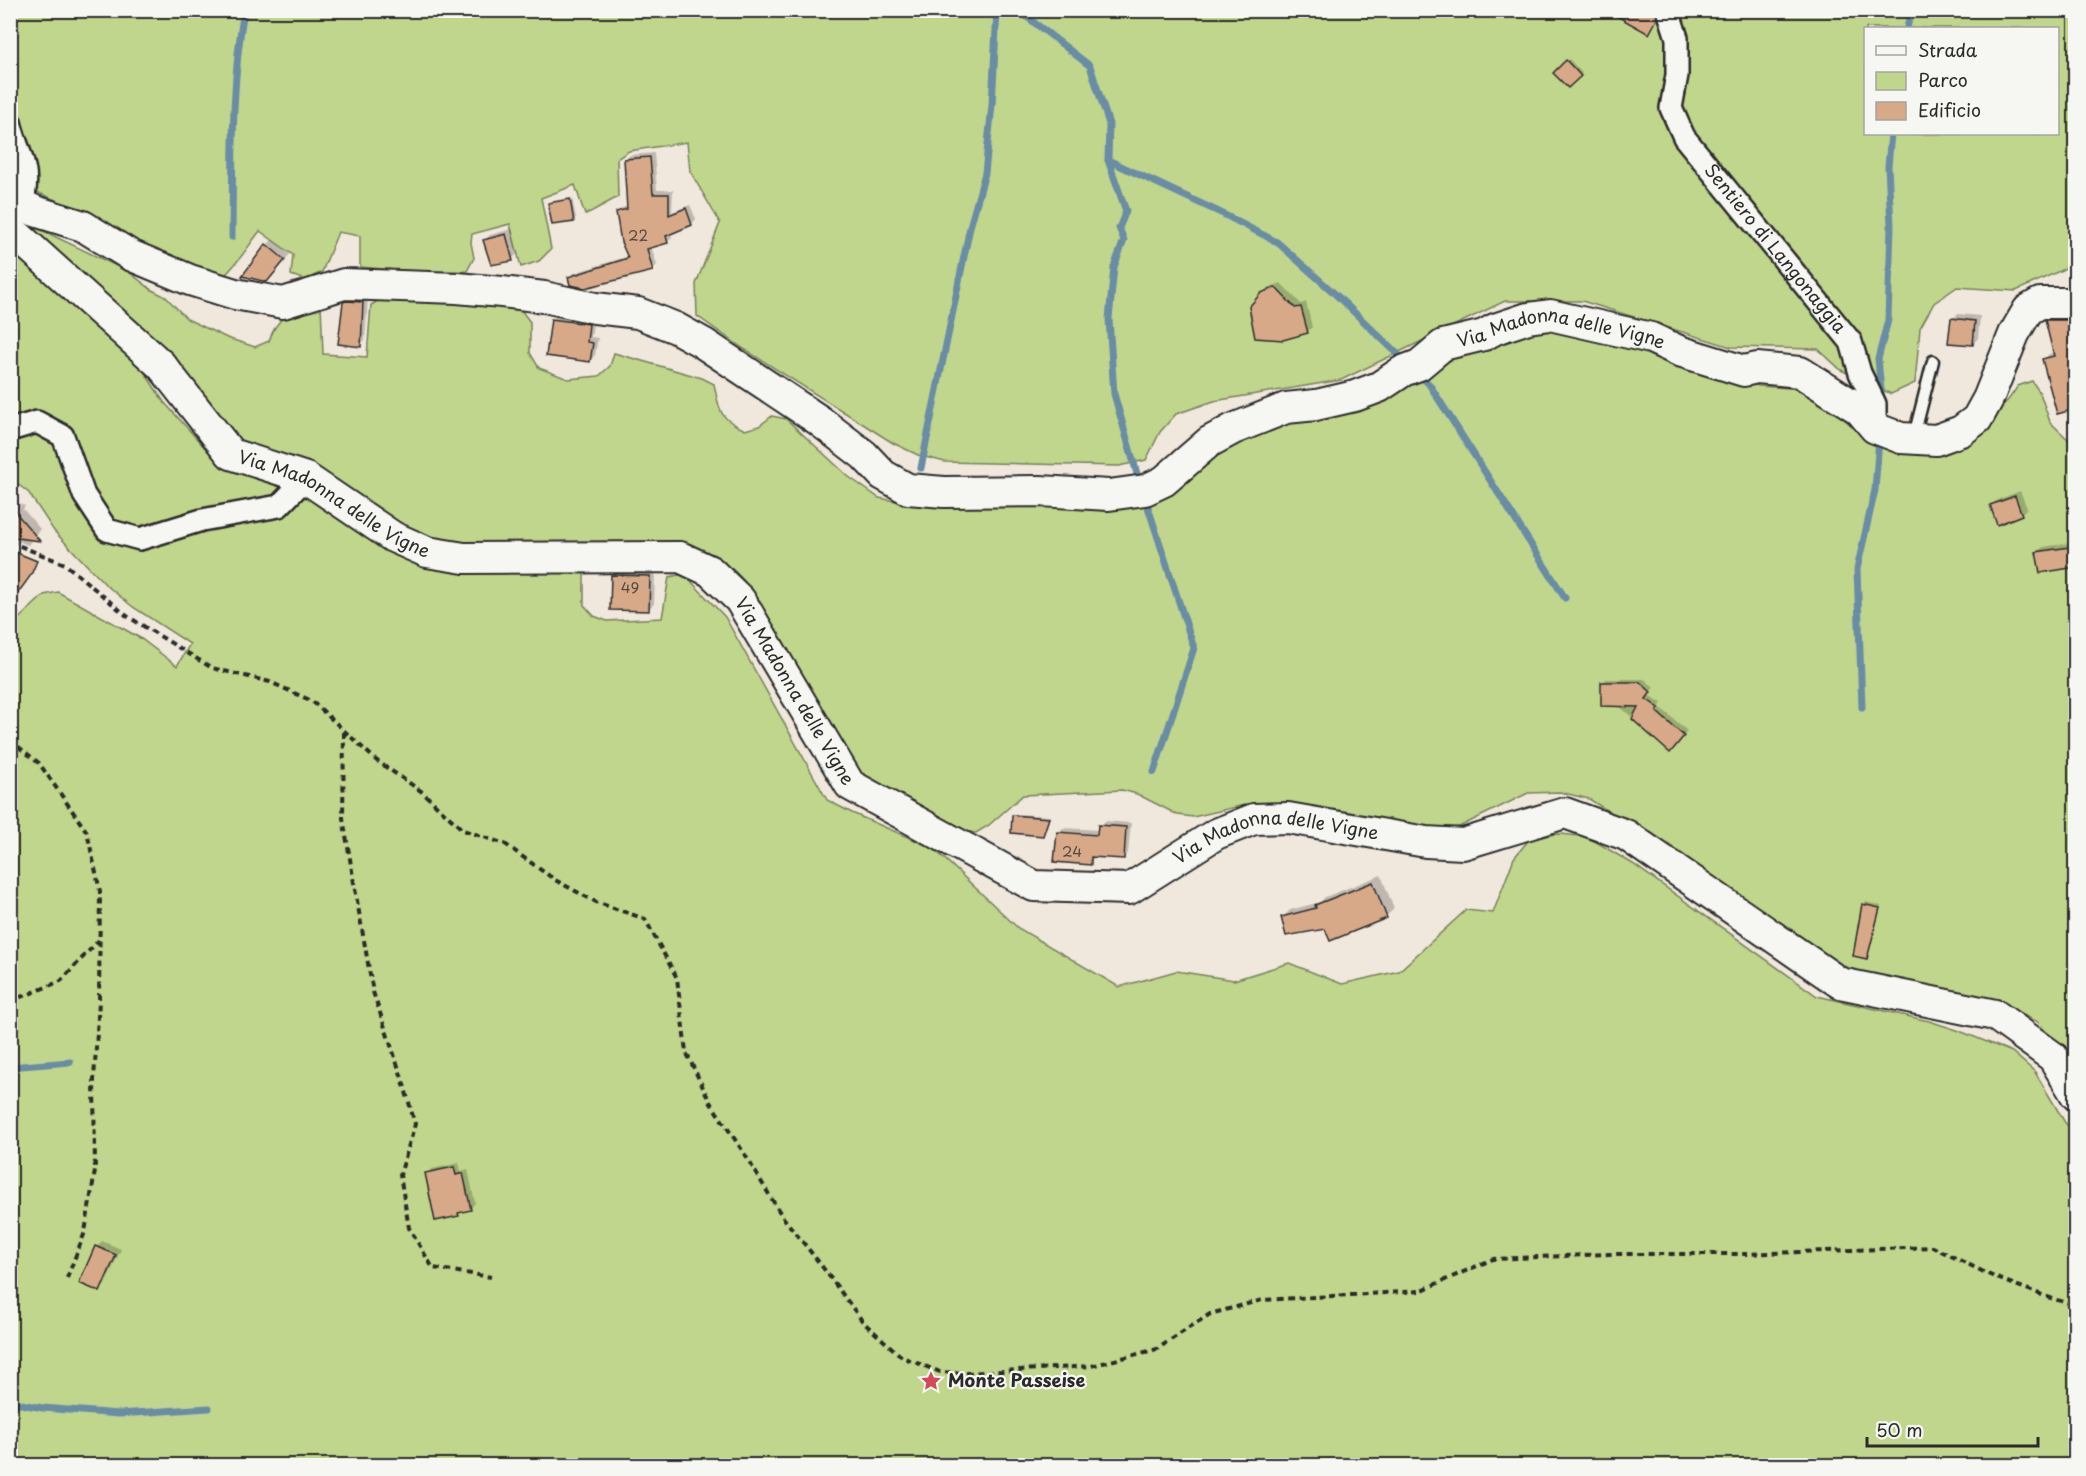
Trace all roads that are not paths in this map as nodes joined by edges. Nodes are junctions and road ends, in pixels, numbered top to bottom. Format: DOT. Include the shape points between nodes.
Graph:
graph roads {
  1 [pos="1668,10"];
  2 [pos="10,122"];
  3 [pos="14,211"];
  4 [pos="2076,303"];
  5 [pos="1933,361"];
  6 [pos="1875,428"];
  7 [pos="10,430"];
  8 [pos="1913,439"];
  9 [pos="306,478"];
  10 [pos="2076,1095"];
  1 -- 6 [label="street, Sentiero di Langonaggia" via="1677,38 1677,75 1671,108 1684,137 1851,342 1875,404"];
  2 -- 3 [label="street" via="27,177 26,193"];
  3 -- 6 [label="street, Via Madonna delle Vigne" via="35,211 83,226 130,255 190,280 283,303 344,284 502,292 638,313 703,343 817,419 883,475 908,489 1109,495 1145,490 1164,481 1209,442 1233,429 1286,408 1355,396 1419,365 1443,345 1528,318 1550,315 1651,338 1744,371 1757,368 1800,372 1859,409"];
  3 -- 9 [label="street, Via Madonna delle Vigne" via="161,365 231,454"];
  4 -- 8 [label="street" via="2040,303 2028,310 1977,419 1961,431 1935,440"];
  5 -- 8 [label="lane"];
  6 -- 8 [label="street"];
  7 -- 9 [label="street" via="37,422 63,436 84,495 107,530 140,539 202,520 279,506"];
  9 -- 10 [label="street, Via Madonna delle Vigne" via="393,537 427,552 464,558 680,556 710,571 740,600 850,785 1034,886 1129,889 1216,834 1254,819 1288,818 1426,843 1463,844 1564,813 1626,835 1840,983 1995,1015 2053,1057"];
}
